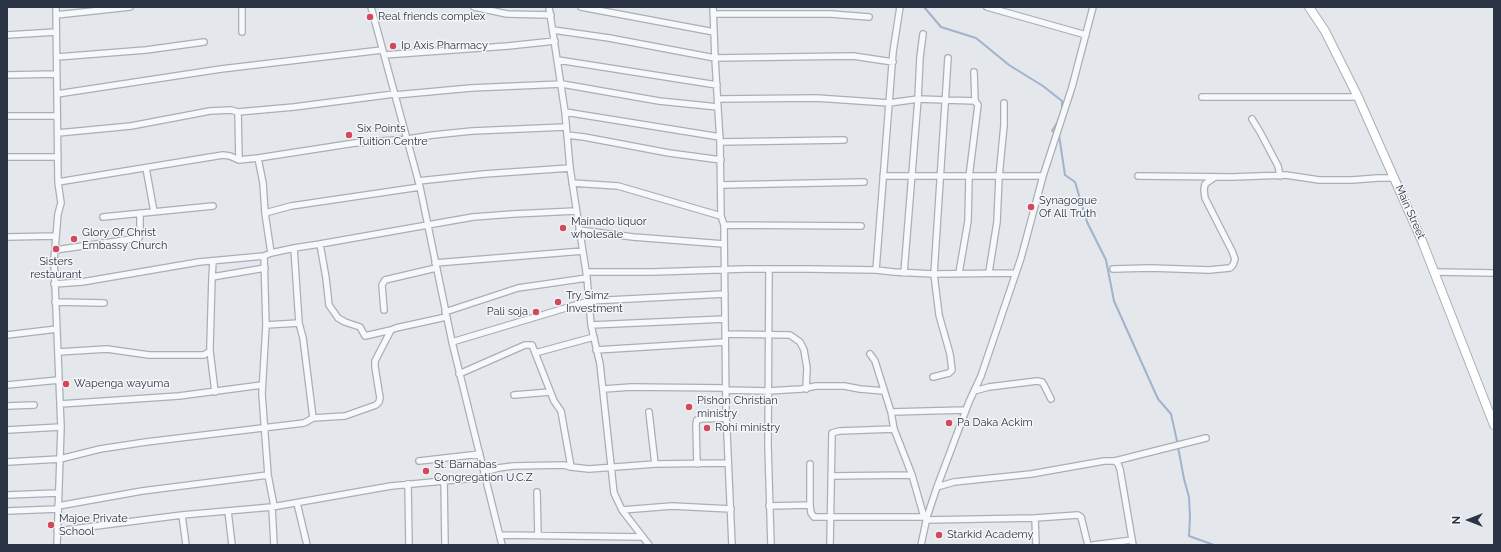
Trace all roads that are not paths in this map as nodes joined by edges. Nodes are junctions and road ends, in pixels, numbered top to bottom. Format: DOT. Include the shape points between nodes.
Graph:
graph roads {
  1 [pos="56,7"];
  2 [pos="130,7"];
  3 [pos="242,7"];
  4 [pos="371,7"];
  5 [pos="474,7"];
  6 [pos="549,7"];
  7 [pos="581,7"];
  8 [pos="900,7"];
  9 [pos="987,7"];
  10 [pos="1093,7"];
  11 [pos="1309,7"];
  12 [pos="713,9"];
  13 [pos="56,15"];
  14 [pos="551,15"];
  15 [pos="868,17"];
  16 [pos="553,30"];
  17 [pos="56,32"];
  18 [pos="242,32"];
  19 [pos="714,32"];
  20 [pos="923,34"];
  21 [pos="7,35"];
  22 [pos="1086,35"];
  23 [pos="555,41"];
  24 [pos="204,42"];
  25 [pos="383,52"];
  26 [pos="57,58"];
  27 [pos="715,58"];
  28 [pos="948,58"];
  29 [pos="558,60"];
  30 [pos="892,62"];
  31 [pos="974,72"];
  32 [pos="57,74"];
  33 [pos="7,75"];
  34 [pos="562,84"];
  35 [pos="717,85"];
  36 [pos="57,94"];
  37 [pos="395,94"];
  38 [pos="1202,97"];
  39 [pos="1358,97"];
  40 [pos="918,98"];
  41 [pos="718,99"];
  42 [pos="946,99"];
  43 [pos="975,101"];
  44 [pos="889,103"];
  45 [pos="1004,103"];
  46 [pos="718,107"];
  47 [pos="238,112"];
  48 [pos="565,112"];
  49 [pos="7,116"];
  50 [pos="57,116"];
  51 [pos="1252,119"];
  52 [pos="566,127"];
  53 [pos="58,133"];
  54 [pos="567,135"];
  55 [pos="408,139"];
  56 [pos="720,139"];
  57 [pos="844,140"];
  58 [pos="7,156"];
  59 [pos="58,157"];
  60 [pos="258,158"];
  61 [pos="240,160"];
  62 [pos="721,160"];
  63 [pos="146,168"];
  64 [pos="570,168"];
  65 [pos="883,176"];
  66 [pos="912,176"];
  67 [pos="1043,176"];
  68 [pos="1138,176"];
  69 [pos="1280,176"];
  70 [pos="942,177"];
  71 [pos="969,177"];
  72 [pos="999,177"];
  73 [pos="1215,177"];
  74 [pos="1395,178"];
  75 [pos="58,182"];
  76 [pos="864,182"];
  77 [pos="572,183"];
  78 [pos="419,184"];
  79 [pos="722,185"];
  80 [pos="213,206"];
  81 [pos="576,211"];
  82 [pos="154,212"];
  83 [pos="140,213"];
  84 [pos="265,213"];
  85 [pos="721,216"];
  86 [pos="103,217"];
  87 [pos="724,225"];
  88 [pos="427,226"];
  89 [pos="861,226"];
  90 [pos="579,230"];
  91 [pos="56,236"];
  92 [pos="7,237"];
  93 [pos="320,244"];
  94 [pos="724,244"];
  95 [pos="294,248"];
  96 [pos="55,250"];
  97 [pos="583,251"];
  98 [pos="271,253"];
  99 [pos="264,256"];
  100 [pos="213,261"];
  101 [pos="435,266"];
  102 [pos="265,268"];
  103 [pos="769,269"];
  104 [pos="1113,269"];
  105 [pos="725,270"];
  106 [pos="876,270"];
  107 [pos="586,272"];
  108 [pos="989,272"];
  109 [pos="1435,272"];
  110 [pos="904,273"];
  111 [pos="959,273"];
  112 [pos="1016,273"];
  113 [pos="1494,273"];
  114 [pos="934,274"];
  115 [pos="212,277"];
  116 [pos="587,278"];
  117 [pos="54,284"];
  118 [pos="725,294"];
  119 [pos="55,302"];
  120 [pos="589,302"];
  121 [pos="104,303"];
  122 [pos="384,310"];
  123 [pos="446,315"];
  124 [pos="725,319"];
  125 [pos="299,324"];
  126 [pos="266,325"];
  127 [pos="591,325"];
  128 [pos="57,329"];
  129 [pos="391,330"];
  130 [pos="725,334"];
  131 [pos="7,335"];
  132 [pos="768,335"];
  133 [pos="594,337"];
  134 [pos="452,342"];
  135 [pos="726,342"];
  136 [pos="596,350"];
  137 [pos="210,351"];
  138 [pos="58,352"];
  139 [pos="536,353"];
  140 [pos="870,354"];
  141 [pos="459,374"];
  142 [pos="933,377"];
  143 [pos="59,380"];
  144 [pos="7,385"];
  145 [pos="262,385"];
  146 [pos="604,389"];
  147 [pos="726,389"];
  148 [pos="806,389"];
  149 [pos="768,391"];
  150 [pos="884,391"];
  151 [pos="974,391"];
  152 [pos="215,392"];
  153 [pos="550,392"];
  154 [pos="514,395"];
  155 [pos="1051,399"];
  156 [pos="60,404"];
  157 [pos="34,405"];
  158 [pos="7,406"];
  159 [pos="966,410"];
  160 [pos="649,412"];
  161 [pos="891,412"];
  162 [pos="312,418"];
  163 [pos="726,418"];
  164 [pos="1494,425"];
  165 [pos="61,427"];
  166 [pos="264,427"];
  167 [pos="894,429"];
  168 [pos="7,430"];
  169 [pos="1206,438"];
  170 [pos="480,454"];
  171 [pos="60,459"];
  172 [pos="419,461"];
  173 [pos="1115,461"];
  174 [pos="7,462"];
  175 [pos="728,463"];
  176 [pos="655,464"];
  177 [pos="697,464"];
  178 [pos="810,464"];
  179 [pos="571,467"];
  180 [pos="611,468"];
  181 [pos="268,475"];
  182 [pos="485,475"];
  183 [pos="912,475"];
  184 [pos="831,476"];
  185 [pos="940,479"];
  186 [pos="444,480"];
  187 [pos="408,484"];
  188 [pos="946,484"];
  189 [pos="937,487"];
  190 [pos="537,492"];
  191 [pos="58,494"];
  192 [pos="7,495"];
  193 [pos="297,503"];
  194 [pos="810,505"];
  195 [pos="769,506"];
  196 [pos="58,507"];
  197 [pos="273,507"];
  198 [pos="731,509"];
  199 [pos="622,510"];
  200 [pos="7,511"];
  201 [pos="228,511"];
  202 [pos="182,516"];
  203 [pos="831,518"];
  204 [pos="926,518"];
  205 [pos="1035,518"];
  206 [pos="57,531"];
  207 [pos="500,535"];
  208 [pos="538,535"];
  209 [pos="634,537"];
  210 [pos="643,537"];
  211 [pos="1132,543"];
  212 [pos="57,545"];
  213 [pos="186,545"];
  214 [pos="232,545"];
  215 [pos="274,545"];
  216 [pos="307,545"];
  217 [pos="409,545"];
  218 [pos="445,545"];
  219 [pos="502,545"];
  220 [pos="632,545"];
  221 [pos="649,545"];
  222 [pos="732,545"];
  223 [pos="771,545"];
  224 [pos="830,545"];
  225 [pos="921,545"];
  226 [pos="1036,545"];
  227 [pos="1088,545"];
  228 [pos="1093,545"];
  1 -- 13 [label="street"];
  2 -- 13 [label="street"];
  3 -- 18 [label="street"];
  4 -- 25 [label="street"];
  5 -- 14 [label="street" via="507,14"];
  6 -- 14 [label="street"];
  7 -- 19 [label="street"];
  8 -- 30 [label="street"];
  9 -- 22 [label="street"];
  10 -- 22 [label="street"];
  11 -- 39 [label="main road, Main Street" via="1325,31"];
  12 -- 15 [label="street"];
  12 -- 19 [label="street"];
  13 -- 17 [label="street"];
  14 -- 16 [label="street"];
  16 -- 23 [label="street"];
  16 -- 27 [label="street"];
  17 -- 21 [label="street"];
  17 -- 26 [label="street"];
  19 -- 27 [label="street"];
  20 -- 40 [label="street"];
  22 -- 67 [label="street"];
  23 -- 25 [label="street"];
  23 -- 29 [label="street"];
  24 -- 26 [label="street"];
  25 -- 36 [label="street" via="221,69"];
  25 -- 37 [label="street"];
  26 -- 32 [label="street"];
  27 -- 30 [label="street" via="852,56"];
  27 -- 35 [label="street"];
  28 -- 42 [label="street"];
  29 -- 34 [label="street"];
  29 -- 35 [label="street"];
  30 -- 44 [label="street"];
  31 -- 43 [label="street"];
  32 -- 33 [label="street"];
  32 -- 36 [label="street"];
  34 -- 37 [label="street"];
  34 -- 46 [label="street" via="659,101"];
  34 -- 48 [label="street"];
  35 -- 41 [label="street"];
  36 -- 50 [label="street"];
  37 -- 47 [label="street" via="313,106"];
  37 -- 55 [label="street"];
  38 -- 39 [label="street"];
  39 -- 74 [label="main road, Main Street"];
  40 -- 42 [label="street"];
  40 -- 44 [label="street"];
  40 -- 66 [label="street"];
  41 -- 44 [label="street" via="816,98"];
  41 -- 46 [label="street"];
  42 -- 43 [label="street"];
  42 -- 70 [label="street"];
  43 -- 71 [label="street" via="978,105"];
  44 -- 65 [label="street"];
  45 -- 72 [label="street"];
  46 -- 56 [label="street"];
  47 -- 53 [label="street" via="210,111 131,126"];
  47 -- 61 [label="street"];
  48 -- 52 [label="street"];
  48 -- 56 [label="street"];
  49 -- 50 [label="street"];
  50 -- 53 [label="street"];
  51 -- 69 [label="street" via="1278,166"];
  52 -- 54 [label="street"];
  52 -- 55 [label="street" via="472,131"];
  53 -- 59 [label="street"];
  54 -- 62 [label="street"];
  54 -- 64 [label="street"];
  55 -- 60 [label="street" via="355,143"];
  55 -- 78 [label="street"];
  56 -- 57 [label="street"];
  56 -- 62 [label="street"];
  58 -- 59 [label="street"];
  59 -- 75 [label="street"];
  60 -- 61 [label="street"];
  60 -- 84 [label="street"];
  61 -- 63 [label="street" via="223,155"];
  62 -- 79 [label="street"];
  63 -- 75 [label="street"];
  63 -- 82 [label="street"];
  64 -- 77 [label="street"];
  64 -- 78 [label="street" via="484,174"];
  65 -- 66 [label="street"];
  65 -- 106 [label="street"];
  66 -- 70 [label="street"];
  66 -- 110 [label="street"];
  67 -- 72 [label="street"];
  67 -- 112 [label="street"];
  68 -- 73 [label="street"];
  69 -- 73 [label="street"];
  69 -- 74 [label="street" via="1319,180"];
  70 -- 71 [label="street"];
  70 -- 114 [label="street"];
  71 -- 72 [label="street"];
  71 -- 111 [label="street" via="968,221"];
  72 -- 108 [label="street" via="997,222"];
  73 -- 104 [label="street" via="1205,184 1205,198 1232,251 1234,259 1230,268"];
  74 -- 109 [label="main road, Main Street"];
  75 -- 91 [label="street" via="61,203"];
  76 -- 79 [label="street"];
  77 -- 81 [label="street"];
  77 -- 85 [label="street" via="618,186"];
  78 -- 84 [label="street" via="291,206"];
  78 -- 88 [label="street"];
  79 -- 85 [label="street"];
  80 -- 82 [label="street"];
  81 -- 88 [label="street" via="492,215"];
  81 -- 90 [label="street"];
  82 -- 83 [label="street"];
  83 -- 86 [label="street"];
  83 -- 96 [label="street" via="139,238"];
  84 -- 98 [label="street"];
  85 -- 87 [label="street"];
  87 -- 89 [label="street"];
  87 -- 94 [label="street"];
  88 -- 93 [label="street"];
  88 -- 101 [label="street"];
  90 -- 94 [label="street"];
  90 -- 97 [label="street"];
  91 -- 92 [label="street"];
  91 -- 96 [label="street"];
  93 -- 95 [label="street"];
  93 -- 129 [label="street" via="328,305 338,318 360,327 365,336"];
  94 -- 105 [label="street"];
  95 -- 98 [label="street"];
  95 -- 125 [label="street"];
  96 -- 117 [label="street"];
  97 -- 101 [label="street"];
  97 -- 107 [label="street"];
  98 -- 99 [label="street"];
  99 -- 100 [label="street"];
  99 -- 102 [label="street"];
  100 -- 115 [label="street"];
  100 -- 117 [label="street" via="82,282"];
  101 -- 122 [label="street" via="384,280"];
  101 -- 123 [label="street"];
  102 -- 115 [label="street"];
  102 -- 126 [label="street"];
  103 -- 105 [label="street"];
  103 -- 106 [label="street"];
  103 -- 132 [label="street"];
  105 -- 107 [label="street"];
  105 -- 118 [label="street"];
  106 -- 110 [label="street"];
  107 -- 116 [label="street"];
  108 -- 111 [label="street"];
  108 -- 112 [label="street"];
  109 -- 113 [label="street"];
  109 -- 164 [label="main road, Main Street"];
  110 -- 114 [label="street"];
  111 -- 114 [label="street"];
  112 -- 151 [label="street"];
  114 -- 142 [label="street" via="939,315 952,370"];
  115 -- 137 [label="street"];
  116 -- 120 [label="street"];
  116 -- 123 [label="street" via="518,288"];
  117 -- 119 [label="street"];
  118 -- 120 [label="street"];
  118 -- 124 [label="street"];
  119 -- 121 [label="street"];
  119 -- 128 [label="street"];
  120 -- 127 [label="street"];
  120 -- 134 [label="street"];
  123 -- 129 [label="street"];
  123 -- 134 [label="street"];
  124 -- 127 [label="street"];
  124 -- 130 [label="street"];
  125 -- 126 [label="street"];
  125 -- 162 [label="street" via="303,338"];
  126 -- 145 [label="street"];
  127 -- 133 [label="street"];
  128 -- 131 [label="street"];
  128 -- 138 [label="street"];
  129 -- 162 [label="street" via="375,361 379,402 345,416"];
  130 -- 132 [label="street"];
  130 -- 135 [label="street"];
  132 -- 148 [label="street" via="790,335 800,342 807,368"];
  132 -- 149 [label="street"];
  133 -- 136 [label="street"];
  133 -- 139 [label="street"];
  134 -- 141 [label="street"];
  135 -- 136 [label="street"];
  135 -- 147 [label="street"];
  136 -- 146 [label="street"];
  137 -- 138 [label="street" via="202,356 149,355 107,349"];
  137 -- 152 [label="street"];
  138 -- 143 [label="street"];
  139 -- 141 [label="street" via="532,345 528,344"];
  139 -- 153 [label="street"];
  140 -- 150 [label="street" via="875,361"];
  141 -- 170 [label="street"];
  143 -- 144 [label="street"];
  143 -- 156 [label="street"];
  145 -- 152 [label="street"];
  145 -- 166 [label="street"];
  146 -- 147 [label="street"];
  146 -- 180 [label="street"];
  147 -- 149 [label="street"];
  147 -- 163 [label="street"];
  148 -- 149 [label="street"];
  148 -- 150 [label="street" via="816,386 844,386"];
  149 -- 195 [label="street"];
  150 -- 161 [label="street"];
  151 -- 155 [label="street" via="1037,381 1042,382"];
  151 -- 159 [label="street"];
  152 -- 156 [label="street"];
  153 -- 154 [label="street"];
  153 -- 179 [label="street" via="561,411"];
  156 -- 165 [label="street"];
  157 -- 158 [label="street"];
  159 -- 161 [label="street"];
  159 -- 185 [label="street"];
  160 -- 176 [label="street"];
  161 -- 167 [label="street"];
  162 -- 166 [label="street" via="304,422"];
  163 -- 175 [label="street"];
  163 -- 177 [label="street" via="697,420"];
  165 -- 168 [label="street"];
  165 -- 171 [label="street"];
  166 -- 171 [label="street" via="100,449"];
  166 -- 181 [label="street"];
  167 -- 183 [label="street"];
  167 -- 184 [label="street" via="832,433"];
  169 -- 173 [label="street"];
  170 -- 172 [label="street"];
  170 -- 182 [label="street"];
  171 -- 174 [label="street"];
  171 -- 191 [label="street"];
  173 -- 188 [label="street"];
  173 -- 211 [label="street" via="1120,469"];
  175 -- 177 [label="street"];
  175 -- 198 [label="street"];
  176 -- 177 [label="street"];
  176 -- 180 [label="street"];
  178 -- 194 [label="street"];
  179 -- 180 [label="street"];
  179 -- 182 [label="street" via="513,466 498,468"];
  180 -- 199 [label="street" via="614,492"];
  181 -- 196 [label="street" via="142,491"];
  181 -- 197 [label="street"];
  182 -- 186 [label="street"];
  182 -- 207 [label="street"];
  183 -- 184 [label="street"];
  183 -- 204 [label="street"];
  184 -- 203 [label="street"];
  185 -- 188 [label="street"];
  185 -- 189 [label="street"];
  186 -- 187 [label="street"];
  186 -- 218 [label="street"];
  187 -- 193 [label="street"];
  187 -- 217 [label="street"];
  188 -- 189 [label="street"];
  189 -- 204 [label="street"];
  190 -- 208 [label="street"];
  191 -- 192 [label="street"];
  191 -- 196 [label="street"];
  193 -- 197 [label="street"];
  193 -- 216 [label="street"];
  194 -- 195 [label="street"];
  194 -- 203 [label="street" via="814,517"];
  195 -- 223 [label="street"];
  196 -- 200 [label="street"];
  196 -- 206 [label="street"];
  197 -- 201 [label="street"];
  197 -- 215 [label="street"];
  198 -- 199 [label="street" via="672,506"];
  198 -- 222 [label="street"];
  199 -- 210 [label="street"];
  201 -- 202 [label="street"];
  201 -- 214 [label="street"];
  202 -- 206 [label="street"];
  202 -- 213 [label="street"];
  203 -- 204 [label="street"];
  203 -- 224 [label="street"];
  204 -- 205 [label="street"];
  204 -- 225 [label="street"];
  205 -- 226 [label="street"];
  205 -- 227 [label="street" via="1075,514 1080,516"];
  206 -- 212 [label="street"];
  207 -- 208 [label="street"];
  207 -- 219 [label="street"];
  208 -- 209 [label="street"];
  209 -- 210 [label="street"];
  209 -- 220 [label="street"];
  210 -- 221 [label="street"];
  211 -- 228 [label="street"];
}
